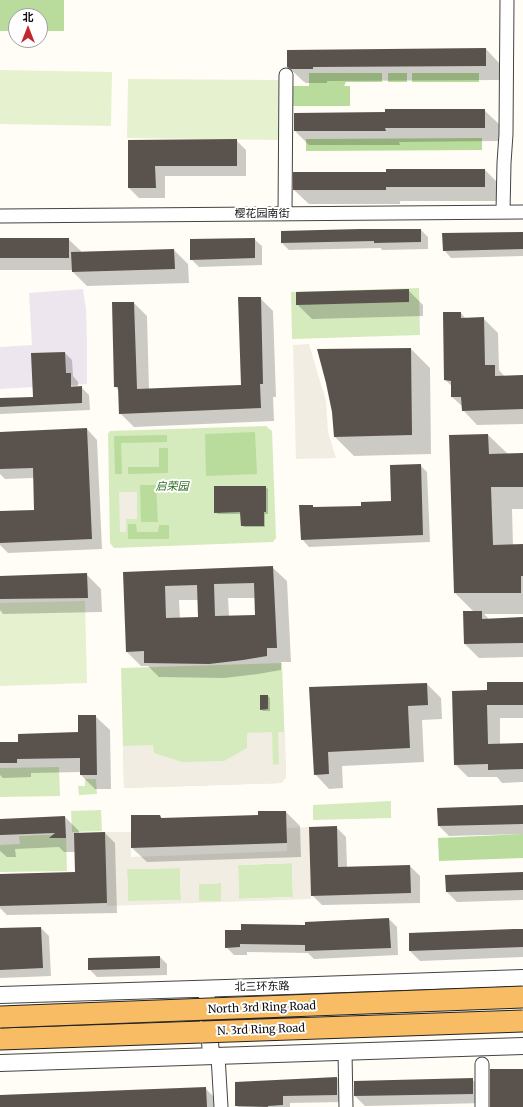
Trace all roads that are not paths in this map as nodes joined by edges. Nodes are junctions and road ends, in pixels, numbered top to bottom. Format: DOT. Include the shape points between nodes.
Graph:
graph roads {
  1 [pos="507,0"];
  2 [pos="286,75"];
  3 [pos="502,212"];
  4 [pos="523,212"];
  5 [pos="285,214"];
  6 [pos="0,216"];
  7 [pos="523,978"];
  8 [pos="212,988"];
  9 [pos="0,995"];
  10 [pos="523,997"];
  11 [pos="0,1017"];
  12 [pos="523,1021"];
  13 [pos="0,1039"];
  14 [pos="523,1046"];
  15 [pos="345,1052"];
  16 [pos="217,1056"];
  17 [pos="0,1063"];
  18 [pos="482,1064"];
  19 [pos="222,1107"];
  20 [pos="346,1107"];
  21 [pos="482,1107"];
  1 -- 3 [label="street" via="506,134"];
  2 -- 5 [label="street"];
  3 -- 4 [label="street, 樱花园南街"];
  3 -- 5 [label="street, 樱花园南街"];
  5 -- 6 [label="street, 樱花园南街"];
  7 -- 8 [label="street, 北三环东路"];
  8 -- 9 [label="street, 北三环东路"];
  8 -- 16 [label="street"];
  10 -- 11 [label="highway, North 3rd Ring Road, bridge"];
  12 -- 13 [label="highway, N. 3rd Ring Road, bridge"];
  14 -- 15 [label="street"];
  15 -- 16 [label="street"];
  15 -- 20 [label="street"];
  16 -- 17 [label="street"];
  16 -- 19 [label="street"];
  18 -- 21 [label="street"];
}
